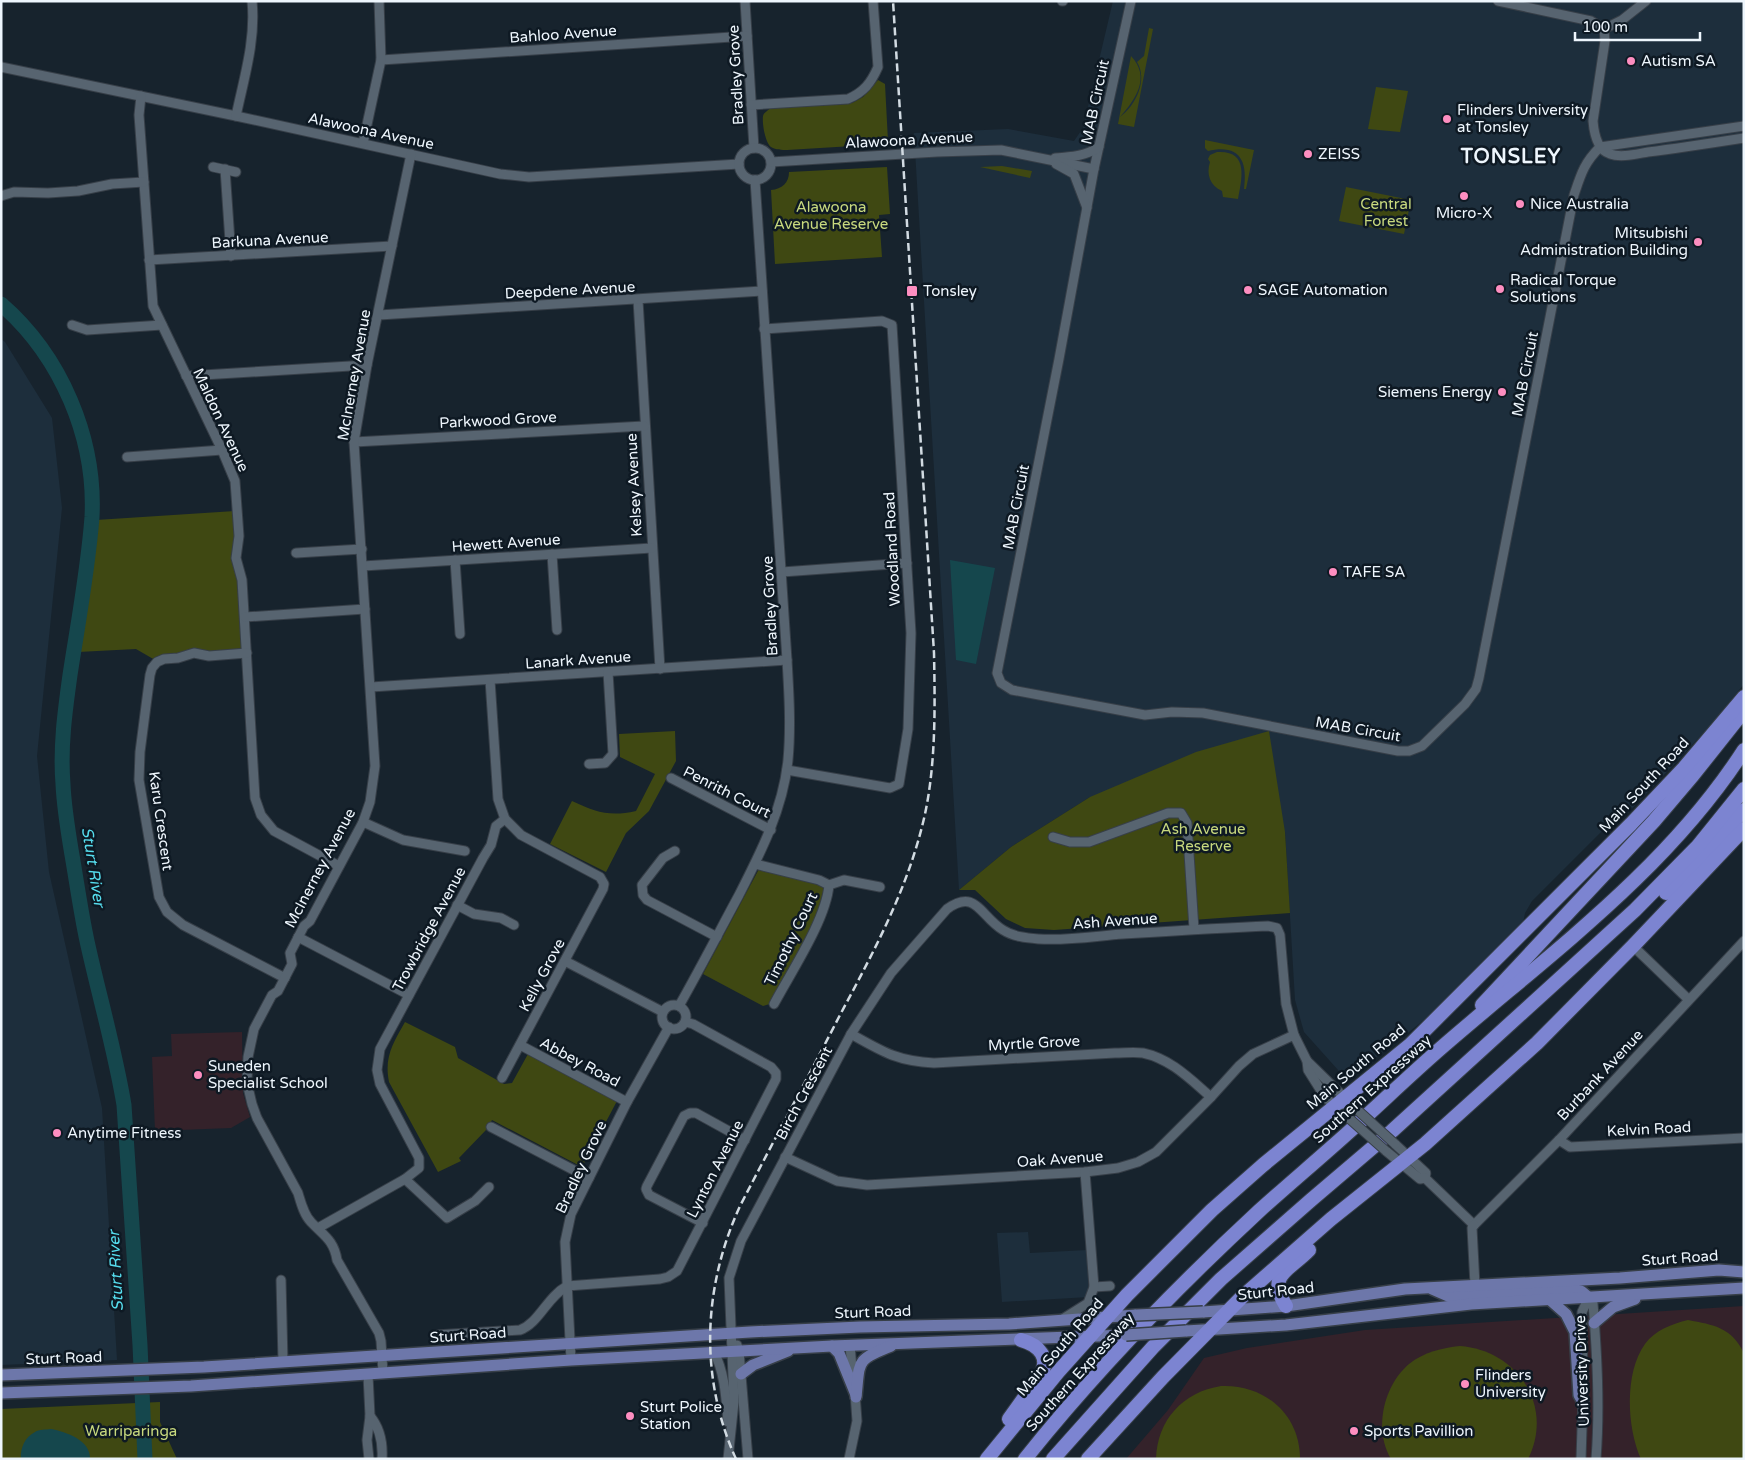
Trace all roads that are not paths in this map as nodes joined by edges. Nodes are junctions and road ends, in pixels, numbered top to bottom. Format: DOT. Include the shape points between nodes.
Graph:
graph roads {
  1 [pos="252,1"];
  2 [pos="379,1"];
  3 [pos="745,1"];
  4 [pos="873,1"];
  5 [pos="1131,1"];
  6 [pos="1498,1"];
  7 [pos="1646,1"];
  8 [pos="1604,29"];
  9 [pos="747,36"];
  10 [pos="381,60"];
  11 [pos="1,67"];
  12 [pos="142,96"];
  13 [pos="752,105"];
  14 [pos="236,116"];
  15 [pos="1744,126"];
  16 [pos="1744,138"];
  17 [pos="363,143"];
  18 [pos="1099,147"];
  19 [pos="1600,147"];
  20 [pos="754,148"];
  21 [pos="411,154"];
  22 [pos="1047,159"];
  23 [pos="771,162"];
  24 [pos="739,164"];
  25 [pos="214,167"];
  26 [pos="1094,169"];
  27 [pos="224,170"];
  28 [pos="236,172"];
  29 [pos="755,180"];
  30 [pos="144,182"];
  31 [pos="1,196"];
  32 [pos="1087,209"];
  33 [pos="392,246"];
  34 [pos="231,256"];
  35 [pos="149,260"];
  36 [pos="762,291"];
  37 [pos="638,300"];
  38 [pos="378,315"];
  39 [pos="72,325"];
  40 [pos="162,325"];
  41 [pos="764,329"];
  42 [pos="367,365"];
  43 [pos="186,376"];
  44 [pos="644,426"];
  45 [pos="354,442"];
  46 [pos="222,450"];
  47 [pos="127,457"];
  48 [pos="652,548"];
  49 [pos="362,549"];
  50 [pos="296,553"];
  51 [pos="552,554"];
  52 [pos="455,560"];
  53 [pos="907,563"];
  54 [pos="363,566"];
  55 [pos="782,572"];
  56 [pos="365,609"];
  57 [pos="245,617"];
  58 [pos="557,630"];
  59 [pos="460,634"];
  60 [pos="247,653"];
  61 [pos="787,660"];
  62 [pos="660,669"];
  63 [pos="608,672"];
  64 [pos="490,680"];
  65 [pos="371,687"];
  66 [pos="1744,698"];
  67 [pos="1744,711"];
  68 [pos="1744,750"];
  69 [pos="589,764"];
  70 [pos="787,770"];
  71 [pos="671,778"];
  72 [pos="1744,789"];
  73 [pos="1744,810"];
  74 [pos="506,819"];
  75 [pos="363,822"];
  76 [pos="1744,828"];
  77 [pos="771,830"];
  78 [pos="1053,837"];
  79 [pos="465,851"];
  80 [pos="675,851"];
  81 [pos="1624,855"];
  82 [pos="754,864"];
  83 [pos="340,866"];
  84 [pos="829,885"];
  85 [pos="880,887"];
  86 [pos="967,900"];
  87 [pos="457,905"];
  88 [pos="514,925"];
  89 [pos="1194,929"];
  90 [pos="298,937"];
  91 [pos="717,937"];
  92 [pos="1744,941"];
  93 [pos="1633,946"];
  94 [pos="565,961"];
  95 [pos="285,978"];
  96 [pos="409,995"];
  97 [pos="1688,999"];
  98 [pos="774,1004"];
  99 [pos="680,1006"];
  100 [pos="663,1012"];
  101 [pos="685,1022"];
  102 [pos="669,1027"];
  103 [pos="851,1034"];
  104 [pos="1294,1035"];
  105 [pos="520,1045"];
  106 [pos="1410,1045"];
  107 [pos="1441,1048"];
  108 [pos="1466,1062"];
  109 [pos="502,1078"];
  110 [pos="1211,1097"];
  111 [pos="628,1102"];
  112 [pos="1344,1106"];
  113 [pos="491,1127"];
  114 [pos="1743,1137"];
  115 [pos="745,1140"];
  116 [pos="1559,1140"];
  117 [pos="785,1157"];
  118 [pos="1404,1160"];
  119 [pos="1085,1172"];
  120 [pos="588,1178"];
  121 [pos="405,1179"];
  122 [pos="488,1187"];
  123 [pos="703,1223"];
  124 [pos="1474,1225"];
  125 [pos="1323,1226"];
  126 [pos="318,1228"];
  127 [pos="1744,1267"];
  128 [pos="1719,1270"];
  129 [pos="1744,1272"];
  130 [pos="1620,1278"];
  131 [pos="281,1280"];
  132 [pos="1475,1285"];
  133 [pos="567,1286"];
  134 [pos="1110,1286"];
  135 [pos="1094,1287"];
  136 [pos="1430,1288"];
  137 [pos="1744,1288"];
  138 [pos="1651,1294"];
  139 [pos="1589,1297"];
  140 [pos="1549,1299"];
  141 [pos="1286,1306"];
  142 [pos="1229,1310"];
  143 [pos="1106,1317"];
  144 [pos="1060,1320"];
  145 [pos="1594,1324"];
  146 [pos="1210,1330"];
  147 [pos="732,1333"];
  148 [pos="435,1335"];
  149 [pos="1090,1337"];
  150 [pos="1021,1340"];
  151 [pos="570,1343"];
  152 [pos="900,1343"];
  153 [pos="850,1345"];
  154 [pos="832,1346"];
  155 [pos="796,1348"];
  156 [pos="735,1351"];
  157 [pos="714,1352"];
  158 [pos="382,1356"];
  159 [pos="571,1360"];
  160 [pos="283,1362"];
  161 [pos="383,1374"];
  162 [pos="741,1374"];
  163 [pos="1,1375"];
  164 [pos="368,1375"];
  165 [pos="70,1391"];
  166 [pos="1,1392"];
  167 [pos="856,1397"];
  168 [pos="1,1398"];
  169 [pos="1583,1402"];
  170 [pos="370,1416"];
  171 [pos="730,1439"];
  172 [pos="998,1445"];
  173 [pos="369,1459"];
  174 [pos="382,1459"];
  175 [pos="728,1459"];
  176 [pos="748,1459"];
  177 [pos="849,1459"];
  178 [pos="987,1459"];
  179 [pos="1025,1459"];
  180 [pos="1053,1459"];
  181 [pos="1088,1459"];
  182 [pos="1580,1459"];
  183 [pos="1596,1459"];
  1 -- 14 [label="street" via="254,20 250,56"];
  2 -- 10 [label="street"];
  3 -- 9 [label="street, Bradley Grove"];
  4 -- 13 [label="street" via="878,67 862,93 848,99"];
  5 -- 18 [label="street, MAB Circuit"];
  6 -- 8 [label="street" via="1591,21"];
  7 -- 8 [label="street"];
  8 -- 19 [label="street" via="1593,121"];
  9 -- 10 [label="street, Bahloo Avenue"];
  9 -- 13 [label="street, Bradley Grove"];
  10 -- 17 [label="street"];
  11 -- 12 [label="street, Alawoona Avenue"];
  12 -- 14 [label="street, Alawoona Avenue"];
  12 -- 30 [label="street, Maldon Avenue" via="139,115"];
  13 -- 20 [label="street, Bradley Grove"];
  14 -- 17 [label="street, Alawoona Avenue"];
  15 -- 19 [label="street"];
  16 -- 19 [label="street" via="1623,155 1609,154"];
  17 -- 21 [label="street, Alawoona Avenue"];
  18 -- 22 [label="street, Alawoona Avenue" via="1077,156"];
  18 -- 26 [label="street, MAB Circuit"];
  19 -- 32 [label="street, MAB Circuit" via="1582,170 1574,195 1480,678 1465,704 1422,746 1409,751 1203,713 1145,715 1012,690 1001,683 998,673 1002,646"];
  20 -- 23 [label="street" via="763,150"];
  20 -- 24 [label="street" via="745,152"];
  21 -- 24 [label="street, Alawoona Avenue" via="500,174 529,177"];
  21 -- 33 [label="street, McInerney Avenue"];
  22 -- 23 [label="street, Alawoona Avenue" via="1001,150"];
  22 -- 26 [label="street, Alawoona Avenue"];
  22 -- 32 [label="street" via="1074,174"];
  23 -- 29 [label="street" via="765,176"];
  24 -- 29 [label="street" via="742,174"];
  25 -- 27 [label="street"];
  26 -- 32 [label="street, MAB Circuit"];
  27 -- 28 [label="street"];
  27 -- 34 [label="street"];
  29 -- 36 [label="street, Bradley Grove"];
  30 -- 31 [label="street" via="78,191 14,192"];
  30 -- 35 [label="street, Maldon Avenue"];
  33 -- 34 [label="street, Barkuna Avenue"];
  33 -- 38 [label="street, McInerney Avenue"];
  34 -- 35 [label="street, Barkuna Avenue"];
  35 -- 40 [label="street, Maldon Avenue" via="153,306"];
  36 -- 37 [label="street, Deepdene Avenue"];
  36 -- 41 [label="street, Bradley Grove"];
  37 -- 38 [label="street, Deepdene Avenue"];
  37 -- 44 [label="street, Kelsey Avenue"];
  38 -- 42 [label="street, McInerney Avenue"];
  39 -- 40 [label="street" via="86,330"];
  40 -- 43 [label="street, Maldon Avenue"];
  41 -- 53 [label="street, Woodland Road" via="882,321 892,326"];
  41 -- 55 [label="street, Bradley Grove"];
  42 -- 43 [label="street"];
  42 -- 45 [label="street, McInerney Avenue"];
  43 -- 46 [label="street, Maldon Avenue"];
  44 -- 45 [label="street, Parkwood Grove"];
  44 -- 48 [label="street, Kelsey Avenue"];
  45 -- 49 [label="street, McInerney Avenue"];
  46 -- 47 [label="street"];
  46 -- 57 [label="street, Maldon Avenue" via="235,481 239,536 236,558 242,580"];
  48 -- 51 [label="street, Hewett Avenue"];
  48 -- 62 [label="street, Kelsey Avenue"];
  49 -- 50 [label="street"];
  49 -- 54 [label="street, McInerney Avenue"];
  51 -- 52 [label="street, Hewett Avenue"];
  51 -- 58 [label="street"];
  52 -- 54 [label="street, Hewett Avenue"];
  52 -- 59 [label="street"];
  53 -- 55 [label="street"];
  53 -- 70 [label="street, Woodland Road" via="911,633 908,729 898,784 890,788"];
  54 -- 56 [label="street, McInerney Avenue"];
  55 -- 61 [label="street, Bradley Grove"];
  56 -- 57 [label="street"];
  56 -- 65 [label="street, McInerney Avenue"];
  57 -- 60 [label="street, Maldon Avenue"];
  60 -- 83 [label="street, Maldon Avenue" via="255,798 261,816 274,831"];
  60 -- 95 [label="street, Karu Crescent" via="209,656 194,653 157,662 150,675 139,780 159,897 167,912 183,925"];
  61 -- 62 [label="street, Lanark Avenue"];
  61 -- 70 [label="street, Bradley Grove" via="790,715"];
  62 -- 63 [label="street, Lanark Avenue"];
  63 -- 64 [label="street, Lanark Avenue"];
  63 -- 69 [label="street" via="614,754 605,763"];
  64 -- 65 [label="street, Lanark Avenue"];
  64 -- 74 [label="street" via="498,799"];
  65 -- 75 [label="street, McInerney Avenue" via="375,766 370,802"];
  66 -- 106 [label="highway, Main South Road" via="1631,824"];
  67 -- 81 [label="highway"];
  68 -- 107 [label="highway, Southern Expressway" via="1711,796 1655,861 1553,954"];
  70 -- 77 [label="street, Bradley Grove"];
  71 -- 77 [label="street, Penrith Court"];
  72 -- 108 [label="highway" via="1676,870"];
  73 -- 108 [label="highway" via="1692,868 1634,922"];
  74 -- 87 [label="street, Trowbridge Avenue" via="496,826 491,846"];
  74 -- 94 [label="street, Kelly Grove" via="521,835 600,877 604,884"];
  75 -- 79 [label="street" via="403,840"];
  75 -- 83 [label="street, McInerney Avenue"];
  76 -- 93 [label="highway"];
  77 -- 82 [label="street, Bradley Grove"];
  78 -- 89 [label="street" via="1070,842 1089,842 1168,813 1181,813 1187,822"];
  80 -- 91 [label="street" via="663,858 642,885 643,895 646,900"];
  81 -- 106 [label="highway" via="1610,861 1495,972"];
  81 -- 107 [label="highway"];
  82 -- 84 [label="street, Timothy Court"];
  82 -- 91 [label="street, Bradley Grove"];
  83 -- 90 [label="street, McInerney Avenue"];
  84 -- 85 [label="street, Timothy Court" via="844,880"];
  84 -- 98 [label="street, Timothy Court" via="827,901"];
  86 -- 89 [label="street, Ash Avenue" via="1003,930 1022,937 1048,939"];
  86 -- 103 [label="street, Birch Crescent" via="947,909 891,973"];
  87 -- 88 [label="street" via="474,914 501,918"];
  87 -- 96 [label="street, Trowbridge Avenue"];
  89 -- 104 [label="street, Ash Avenue" via="1277,928 1286,1004"];
  90 -- 95 [label="street, McInerney Avenue" via="290,953 292,964"];
  90 -- 96 [label="street"];
  91 -- 99 [label="street, Bradley Grove"];
  92 -- 97 [label="street, Burbank Avenue"];
  93 -- 97 [label="street"];
  93 -- 118 [label="highway" via="1537,1042"];
  94 -- 100 [label="street"];
  94 -- 105 [label="street, Kelly Grove"];
  95 -- 126 [label="street, McInerney Avenue" via="254,1029 247,1083 257,1118 310,1222"];
  96 -- 121 [label="street, Trowbridge Avenue" via="384,1039 377,1070 380,1084 419,1158 419,1168"];
  97 -- 116 [label="street, Burbank Avenue"];
  99 -- 100 [label="street" via="669,1006"];
  99 -- 101 [label="street" via="686,1014"];
  100 -- 102 [label="street" via="663,1022"];
  101 -- 102 [label="street" via="679,1028"];
  101 -- 115 [label="street, Lynton Avenue" via="771,1067 776,1074"];
  102 -- 111 [label="street, Bradley Grove"];
  103 -- 110 [label="street, Myrtle Grove" via="886,1054 912,1062 1142,1053 1179,1068"];
  103 -- 117 [label="street, Birch Crescent"];
  104 -- 110 [label="street, Oak Avenue" via="1252,1054"];
  104 -- 112 [label="street" via="1308,1070 1324,1097"];
  105 -- 109 [label="street, Kelly Grove"];
  105 -- 111 [label="street, Abbey Road"];
  106 -- 112 [label="highway, Main South Road"];
  107 -- 179 [label="highway, Southern Expressway" via="1210,1258 1122,1346"];
  108 -- 180 [label="highway" via="1392,1131 1221,1279 1153,1347"];
  110 -- 119 [label="street, Oak Avenue" via="1156,1152 1118,1168"];
  111 -- 120 [label="street, Bradley Grove"];
  112 -- 118 [label="street, bridge" via="1395,1144"];
  112 -- 118 [label="street, bridge" via="1386,1152"];
  112 -- 143 [label="highway, Main South Road" via="1263,1165 1212,1210"];
  113 -- 120 [label="street"];
  114 -- 116 [label="street, Kelvin Road" via="1570,1147"];
  115 -- 123 [label="street, Lynton Avenue"];
  115 -- 123 [label="street" via="696,1113 690,1113 684,1116 647,1186 649,1195"];
  116 -- 124 [label="street, Burbank Avenue"];
  117 -- 119 [label="street, Oak Avenue" via="837,1181 867,1185"];
  117 -- 147 [label="street, Birch Crescent" via="734,1258 729,1278"];
  118 -- 124 [label="street" via="1426,1173 1425,1178"];
  118 -- 125 [label="highway"];
  119 -- 135 [label="street"];
  120 -- 133 [label="street, Bradley Grove" via="571,1214 565,1242"];
  121 -- 122 [label="street" via="447,1218 475,1201"];
  121 -- 126 [label="street"];
  123 -- 133 [label="street, Lynton Avenue" via="677,1271 668,1276"];
  124 -- 132 [label="street"];
  125 -- 141 [label="highway" via="1310,1248 1278,1280 1278,1291"];
  125 -- 142 [label="highway"];
  126 -- 158 [label="street, McInerney Avenue" via="326,1235 379,1333"];
  127 -- 128 [label="main road"];
  128 -- 129 [label="main road, Sturt Road"];
  128 -- 130 [label="main road, Sturt Road"];
  130 -- 132 [label="main road, Sturt Road"];
  130 -- 139 [label="main road"];
  131 -- 160 [label="street"];
  132 -- 136 [label="main road, Sturt Road"];
  133 -- 148 [label="street" via="555,1293 527,1327 520,1330"];
  133 -- 151 [label="street, Bradley Grove"];
  134 -- 135 [label="street"];
  135 -- 144 [label="street" via="1088,1303"];
  136 -- 139 [label="main road" via="1448,1296 1572,1289"];
  136 -- 141 [label="main road, Sturt Road"];
  137 -- 138 [label="main road"];
  138 -- 139 [label="main road"];
  138 -- 145 [label="main road" via="1612,1307"];
  139 -- 140 [label="main road"];
  139 -- 145 [label="street, University Drive" via="1593,1303"];
  139 -- 169 [label="street, University Drive" via="1582,1312"];
  140 -- 146 [label="main road"];
  140 -- 169 [label="main road" via="1566,1314 1575,1332 1579,1395"];
  141 -- 142 [label="main road, Sturt Road"];
  142 -- 143 [label="main road, Sturt Road, bridge"];
  142 -- 146 [label="highway"];
  143 -- 144 [label="main road, Sturt Road"];
  143 -- 149 [label="highway, Main South Road"];
  144 -- 147 [label="main road, Sturt Road"];
  145 -- 183 [label="street, University Drive" via="1598,1401"];
  146 -- 149 [label="main road, bridge"];
  146 -- 181 [label="highway"];
  147 -- 151 [label="main road, Sturt Road"];
  147 -- 156 [label="street, Birch Crescent"];
  149 -- 150 [label="main road"];
  149 -- 172 [label="highway, Main South Road"];
  150 -- 152 [label="main road"];
  150 -- 172 [label="highway" via="1034,1344 1040,1350 1044,1369 1011,1415"];
  151 -- 158 [label="main road, Sturt Road"];
  151 -- 159 [label="street, Bradley Grove"];
  152 -- 153 [label="main road"];
  152 -- 167 [label="main road" via="864,1360"];
  153 -- 154 [label="main road"];
  153 -- 167 [label="street"];
  154 -- 155 [label="main road"];
  154 -- 167 [label="main road" via="839,1353"];
  155 -- 156 [label="main road"];
  155 -- 162 [label="main road" via="753,1365"];
  156 -- 157 [label="main road"];
  156 -- 162 [label="street"];
  156 -- 171 [label="street"];
  157 -- 159 [label="main road"];
  157 -- 171 [label="street" via="726,1393"];
  158 -- 160 [label="main road, Sturt Road"];
  158 -- 161 [label="street, McInerney Avenue"];
  159 -- 161 [label="main road"];
  160 -- 163 [label="main road, Sturt Road"];
  161 -- 164 [label="main road"];
  162 -- 176 [label="street"];
  164 -- 165 [label="main road"];
  164 -- 170 [label="street"];
  165 -- 166 [label="main road"];
  165 -- 168 [label="main road"];
  167 -- 177 [label="street" via="856,1427"];
  169 -- 182 [label="street, University Drive"];
  170 -- 173 [label="street"];
  170 -- 174 [label="street" via="380,1435"];
  171 -- 175 [label="street"];
  172 -- 178 [label="highway, Main South Road"];
}
